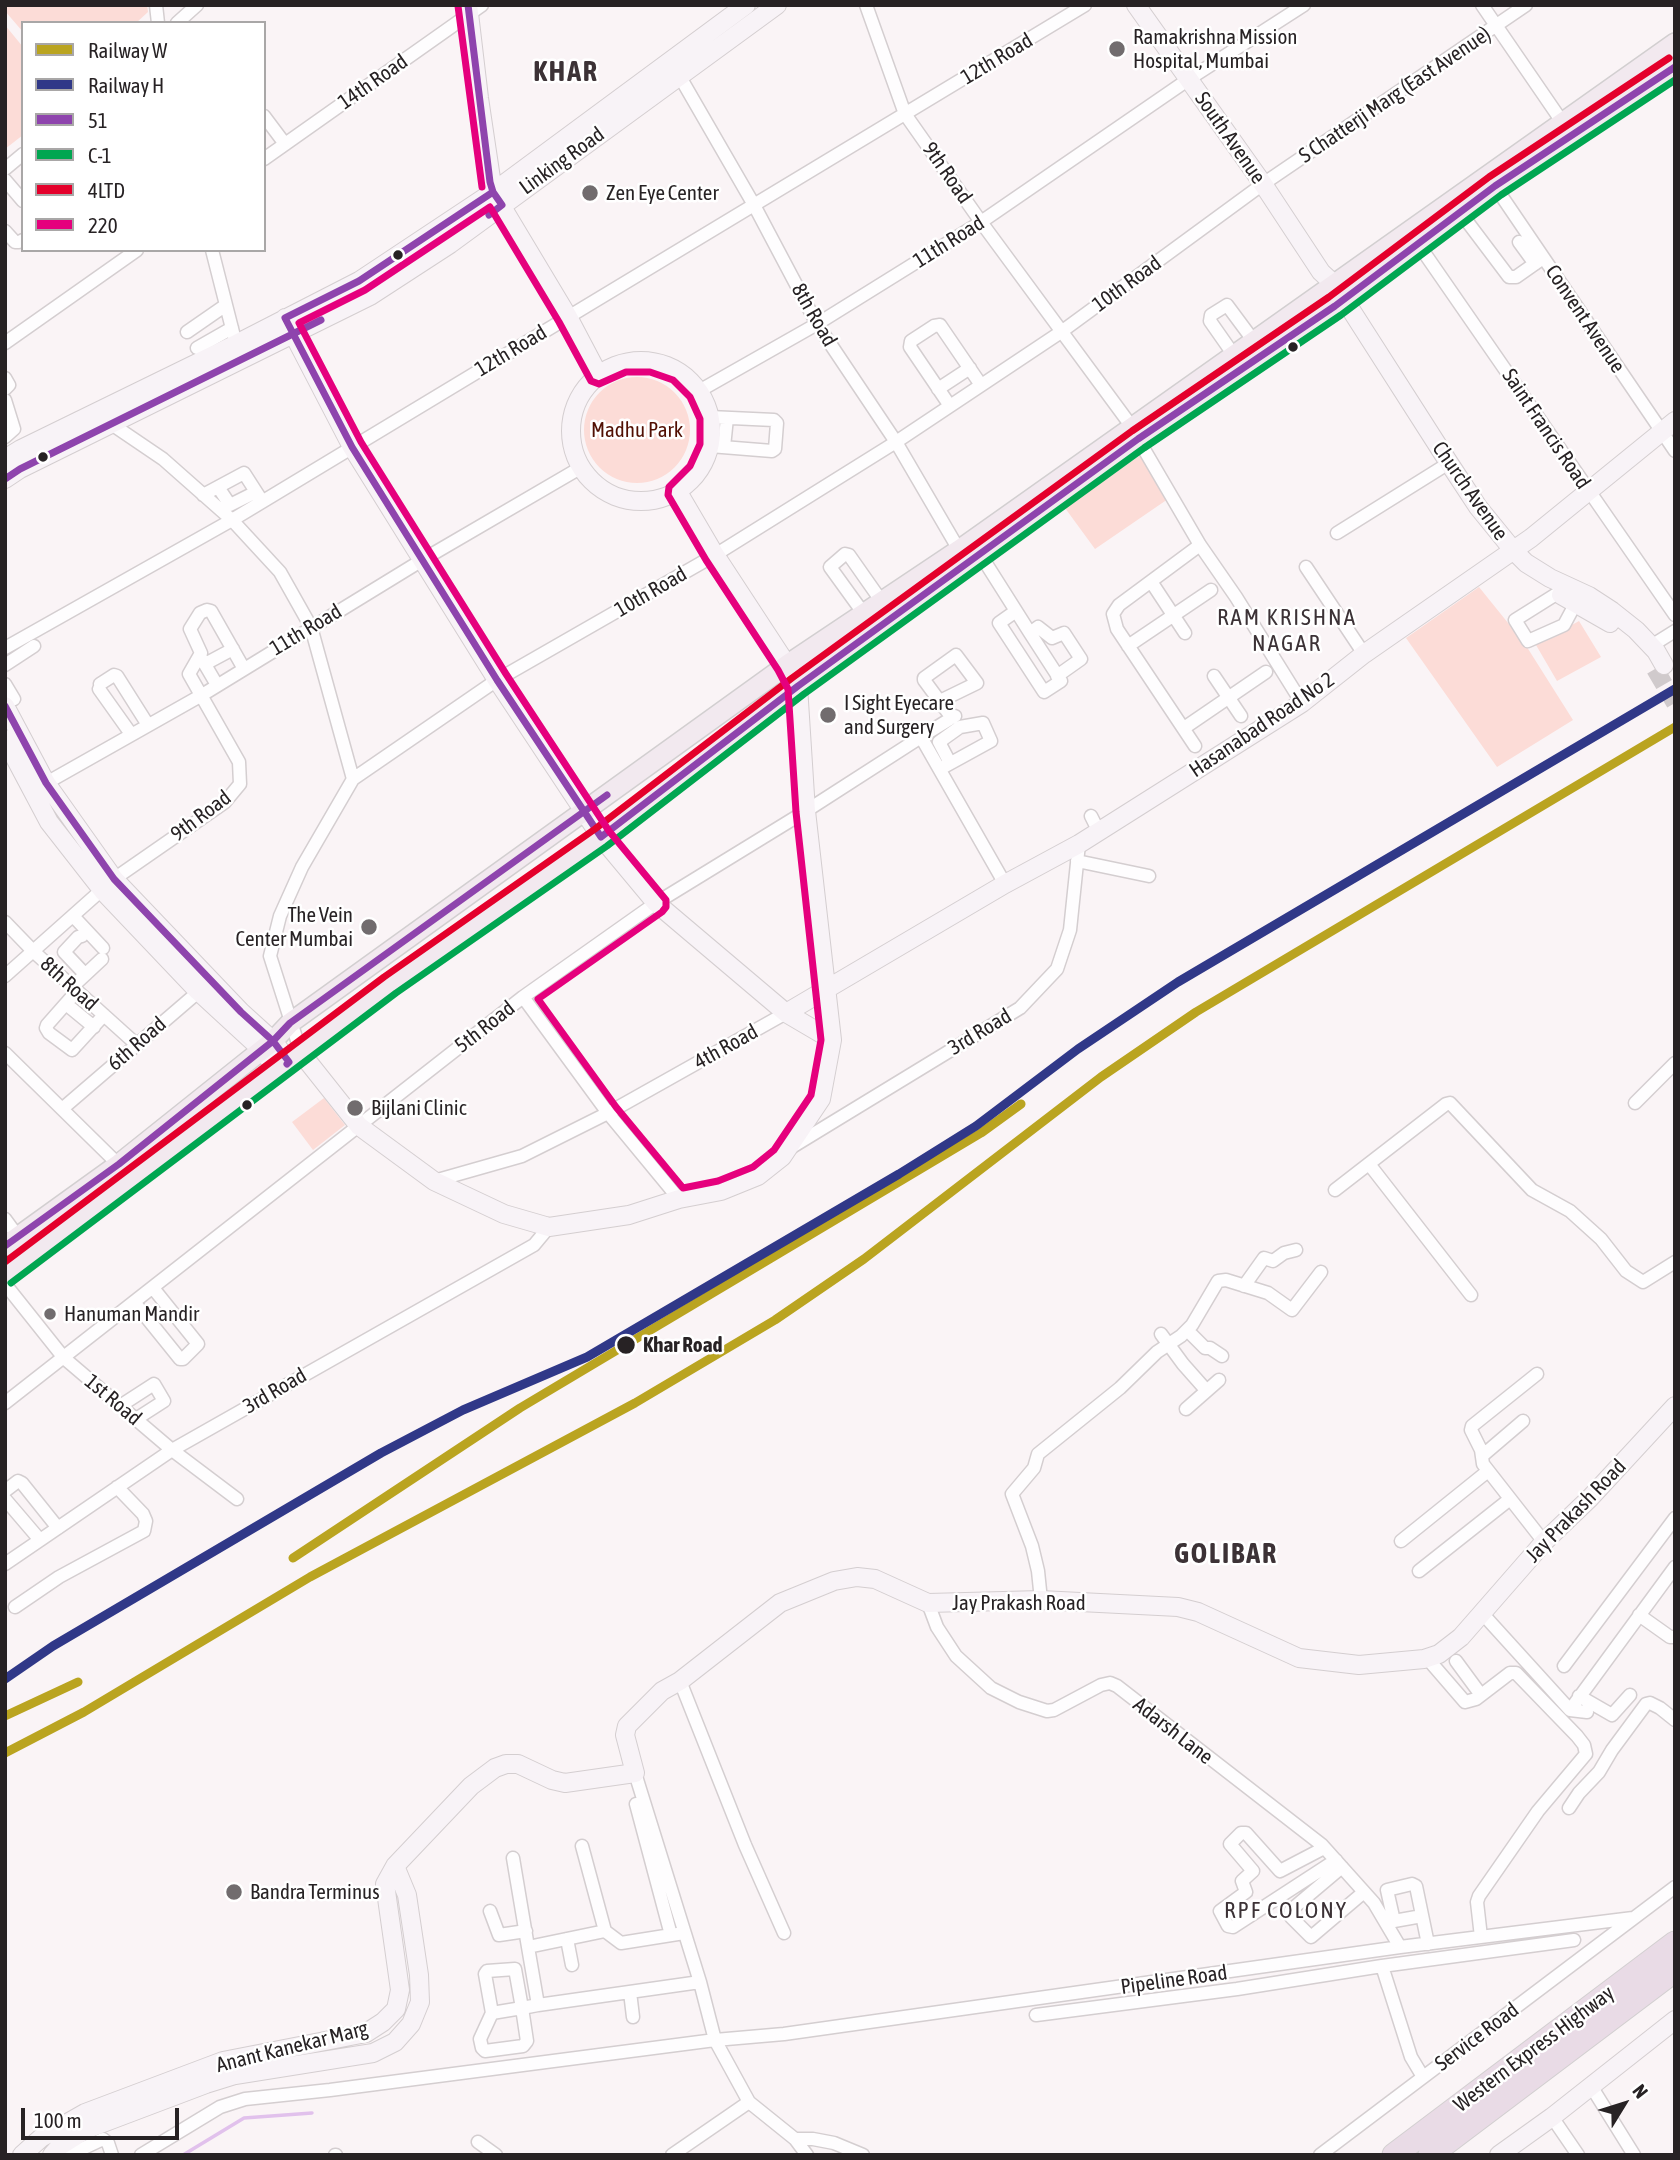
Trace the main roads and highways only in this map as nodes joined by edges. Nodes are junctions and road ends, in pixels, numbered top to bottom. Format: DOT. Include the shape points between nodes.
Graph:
graph roads {
  1 [pos="1675,43"];
  2 [pos="1675,67"];
  3 [pos="1567,129"];
  4 [pos="1491,181"];
  5 [pos="1413,237"];
  6 [pos="1332,290"];
  7 [pos="1238,361"];
  8 [pos="928,582"];
  9 [pos="11,1242"];
  10 [pos="5,1275"];
  11 [pos="1675,1943"];
  12 [pos="1675,1970"];
  13 [pos="1394,2155"];
  14 [pos="1430,2155"];
  1 -- 3 [label="main road"];
  2 -- 3 [label="main road"];
  3 -- 4 [label="main road"];
  4 -- 5 [label="main road"];
  4 -- 5 [label="main road" via="1460,212"];
  5 -- 6 [label="main road"];
  6 -- 7 [label="main road"];
  6 -- 7 [label="main road" via="1253,341"];
  7 -- 8 [label="main road" via="1135,433 967,563"];
  8 -- 9 [label="main road" via="882,602 787,665 290,1023 120,1164"];
  8 -- 10 [label="main road" via="601,837 390,985"];
  11 -- 13 [label="highway, Western Express Highway"];
  12 -- 14 [label="highway, Western Express Highway"];
}
